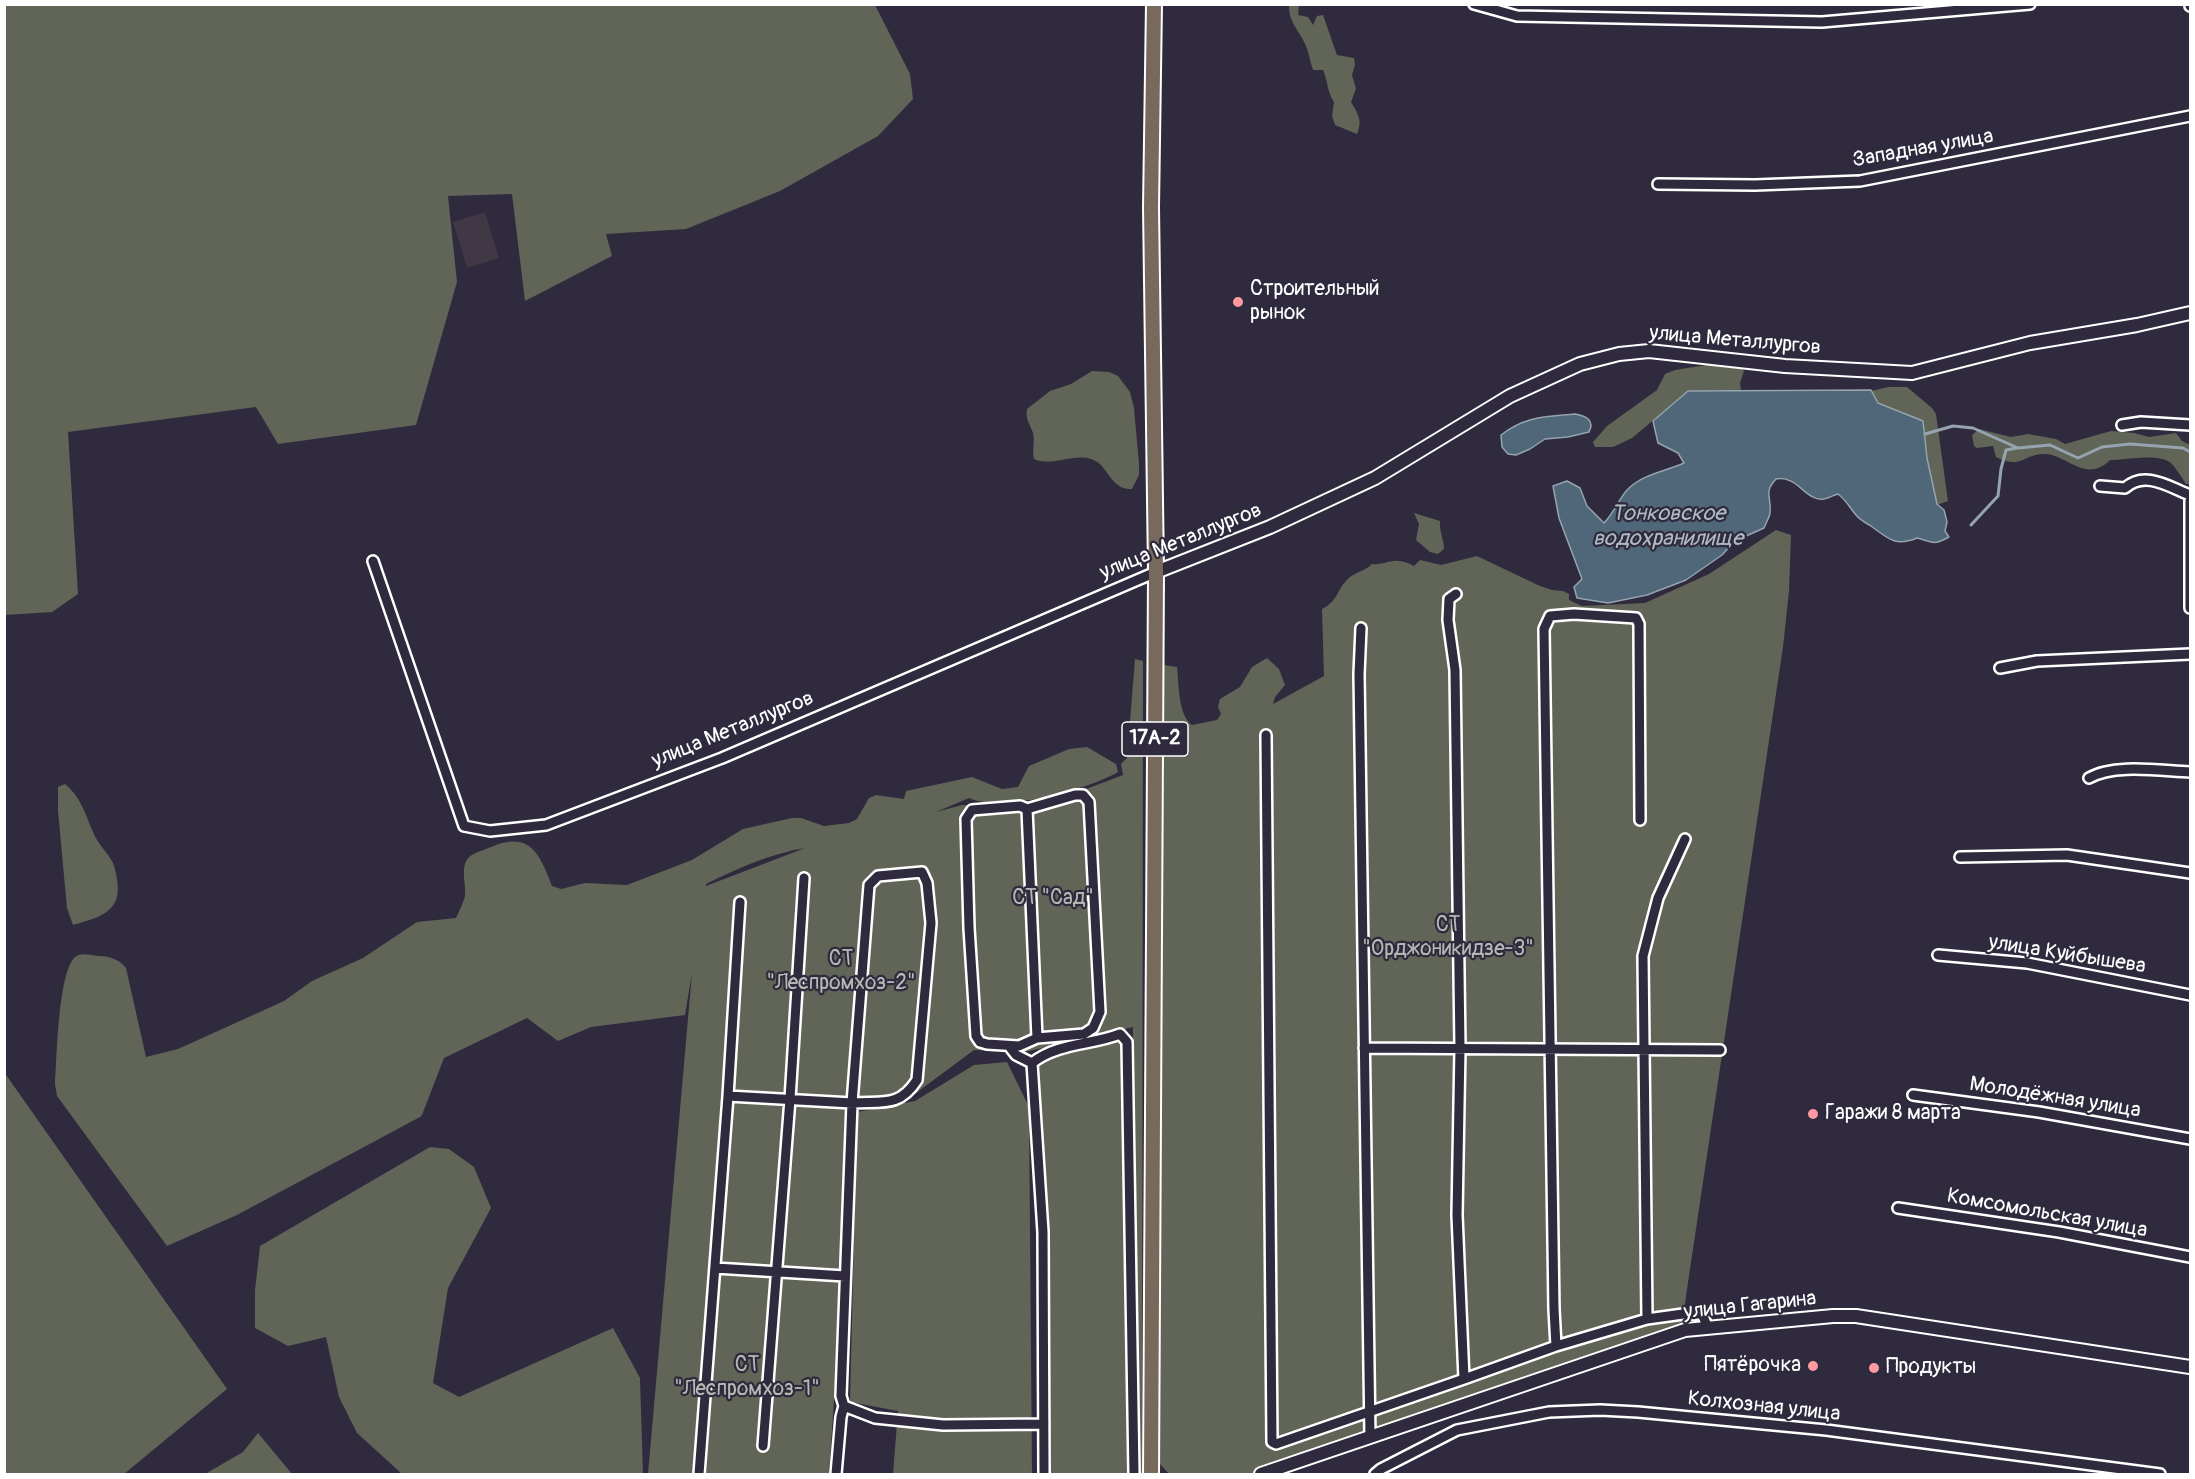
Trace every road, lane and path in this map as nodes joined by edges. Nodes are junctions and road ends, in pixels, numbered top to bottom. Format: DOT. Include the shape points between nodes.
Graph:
graph roads {
  1 [pos="1154,4"];
  2 [pos="1473,4"];
  3 [pos="2030,4"];
  4 [pos="2190,116"];
  5 [pos="1658,184"];
  6 [pos="2190,313"];
  7 [pos="2122,425"];
  8 [pos="2190,425"];
  9 [pos="2100,486"];
  10 [pos="2190,495"];
  11 [pos="2190,501"];
  12 [pos="373,561"];
  13 [pos="1156,572"];
  14 [pos="1456,594"];
  15 [pos="2190,608"];
  16 [pos="1361,628"];
  17 [pos="2190,654"];
  18 [pos="2000,668"];
  19 [pos="1266,735"];
  20 [pos="2190,772"];
  21 [pos="2089,778"];
  22 [pos="1027,809"];
  23 [pos="1640,820"];
  24 [pos="1685,839"];
  25 [pos="1960,857"];
  26 [pos="2190,873"];
  27 [pos="804,878"];
  28 [pos="740,902"];
  29 [pos="1938,955"];
  30 [pos="2190,994"];
  31 [pos="1037,1038"];
  32 [pos="1009,1046"];
  33 [pos="1364,1048"];
  34 [pos="1460,1048"];
  35 [pos="1551,1049"];
  36 [pos="1642,1050"];
  37 [pos="1720,1050"];
  38 [pos="1032,1063"];
  39 [pos="1913,1095"];
  40 [pos="728,1096"];
  41 [pos="790,1099"];
  42 [pos="852,1103"];
  43 [pos="2190,1139"];
  44 [pos="1898,1208"];
  45 [pos="2190,1257"];
  46 [pos="715,1268"];
  47 [pos="777,1272"];
  48 [pos="845,1276"];
  49 [pos="1647,1319"];
  50 [pos="1708,1328"];
  51 [pos="1556,1346"];
  52 [pos="2190,1367"];
  53 [pos="1464,1378"];
  54 [pos="844,1406"];
  55 [pos="1368,1413"];
  56 [pos="1044,1424"];
  57 [pos="1370,1437"];
  58 [pos="763,1446"];
  59 [pos="699,1474"];
  60 [pos="836,1474"];
  61 [pos="1044,1474"];
  62 [pos="1134,1474"];
  63 [pos="1151,1474"];
  64 [pos="1262,1474"];
  65 [pos="1375,1474"];
  66 [pos="2160,1474"];
  1 -- 13 [label="main road, 17А-2" via="1150,207"];
  2 -- 3 [label="street" via="1517,16 1822,22"];
  4 -- 5 [label="street, Западная улица" via="1860,181"];
  6 -- 13 [label="street, улица Металлургов" via="2030,343 1912,373 1785,366 1649,351 1618,354 1580,364 1510,396 1376,478 1270,527"];
  7 -- 8 [label="street"];
  9 -- 10 [label="street" via="2125,488 2148,479"];
  11 -- 15 [label="street"];
  12 -- 13 [label="street, улица Металлургов" via="464,826 490,831 546,825 722,758"];
  13 -- 63 [label="main road, 17А-2"];
  14 -- 34 [label="street" via="1449,599 1448,620 1455,670"];
  16 -- 33 [label="street"];
  17 -- 18 [label="street" via="2037,662"];
  19 -- 55 [label="street" via="1272,1442 1276,1444"];
  20 -- 21 [label="street" via="2128,770 2100,772"];
  22 -- 31 [label="street"];
  22 -- 31 [label="street" via="1076,795 1083,795 1089,802 1100,1012 1092,1028 1083,1034"];
  22 -- 32 [label="street" via="1020,806 972,810 966,819 976,1036 980,1042"];
  23 -- 35 [label="street" via="1639,624 1636,618 1550,616 1544,629"];
  24 -- 36 [label="street" via="1658,898 1643,956"];
  25 -- 26 [label="street" via="2067,855"];
  27 -- 41 [label="street"];
  28 -- 40 [label="street"];
  29 -- 30 [label="street, улица Куйбышева" via="2027,963"];
  31 -- 32 [label="street"];
  32 -- 38 [label="street" via="1016,1055"];
  33 -- 34 [label="street"];
  33 -- 55 [label="street"];
  34 -- 35 [label="street"];
  34 -- 53 [label="street" via="1457,1215"];
  35 -- 36 [label="street"];
  35 -- 51 [label="street"];
  36 -- 37 [label="street"];
  36 -- 49 [label="street"];
  38 -- 56 [label="street" via="1043,1232"];
  38 -- 62 [label="street" via="1064,1047 1120,1034 1127,1042"];
  39 -- 43 [label="street, Молодёжная улица"];
  40 -- 41 [label="street"];
  40 -- 46 [label="street"];
  41 -- 42 [label="street"];
  41 -- 47 [label="street"];
  42 -- 42 [label="street" via="899,1100 917,1080 931,922 922,872 878,876 869,885"];
  42 -- 48 [label="street"];
  44 -- 45 [label="street, Комсомольская улица"];
  46 -- 47 [label="street"];
  46 -- 59 [label="street"];
  47 -- 48 [label="street"];
  47 -- 58 [label="street"];
  48 -- 54 [label="street" via="841,1396"];
  49 -- 50 [label="street" via="1702,1314"];
  49 -- 51 [label="street"];
  50 -- 52 [label="street, улица Гагарина" via="1856,1316"];
  50 -- 57 [label="street, улица Гагарина" via="1685,1330"];
  51 -- 53 [label="street"];
  53 -- 55 [label="street"];
  54 -- 56 [label="street" via="875,1418 943,1425"];
  54 -- 60 [label="street"];
  55 -- 57 [label="street"];
  56 -- 61 [label="street"];
  57 -- 64 [label="street, улица Гагарина"];
  65 -- 66 [label="street, Колхозная улица" via="1457,1430 1549,1412 1600,1410 1826,1430"];
}
